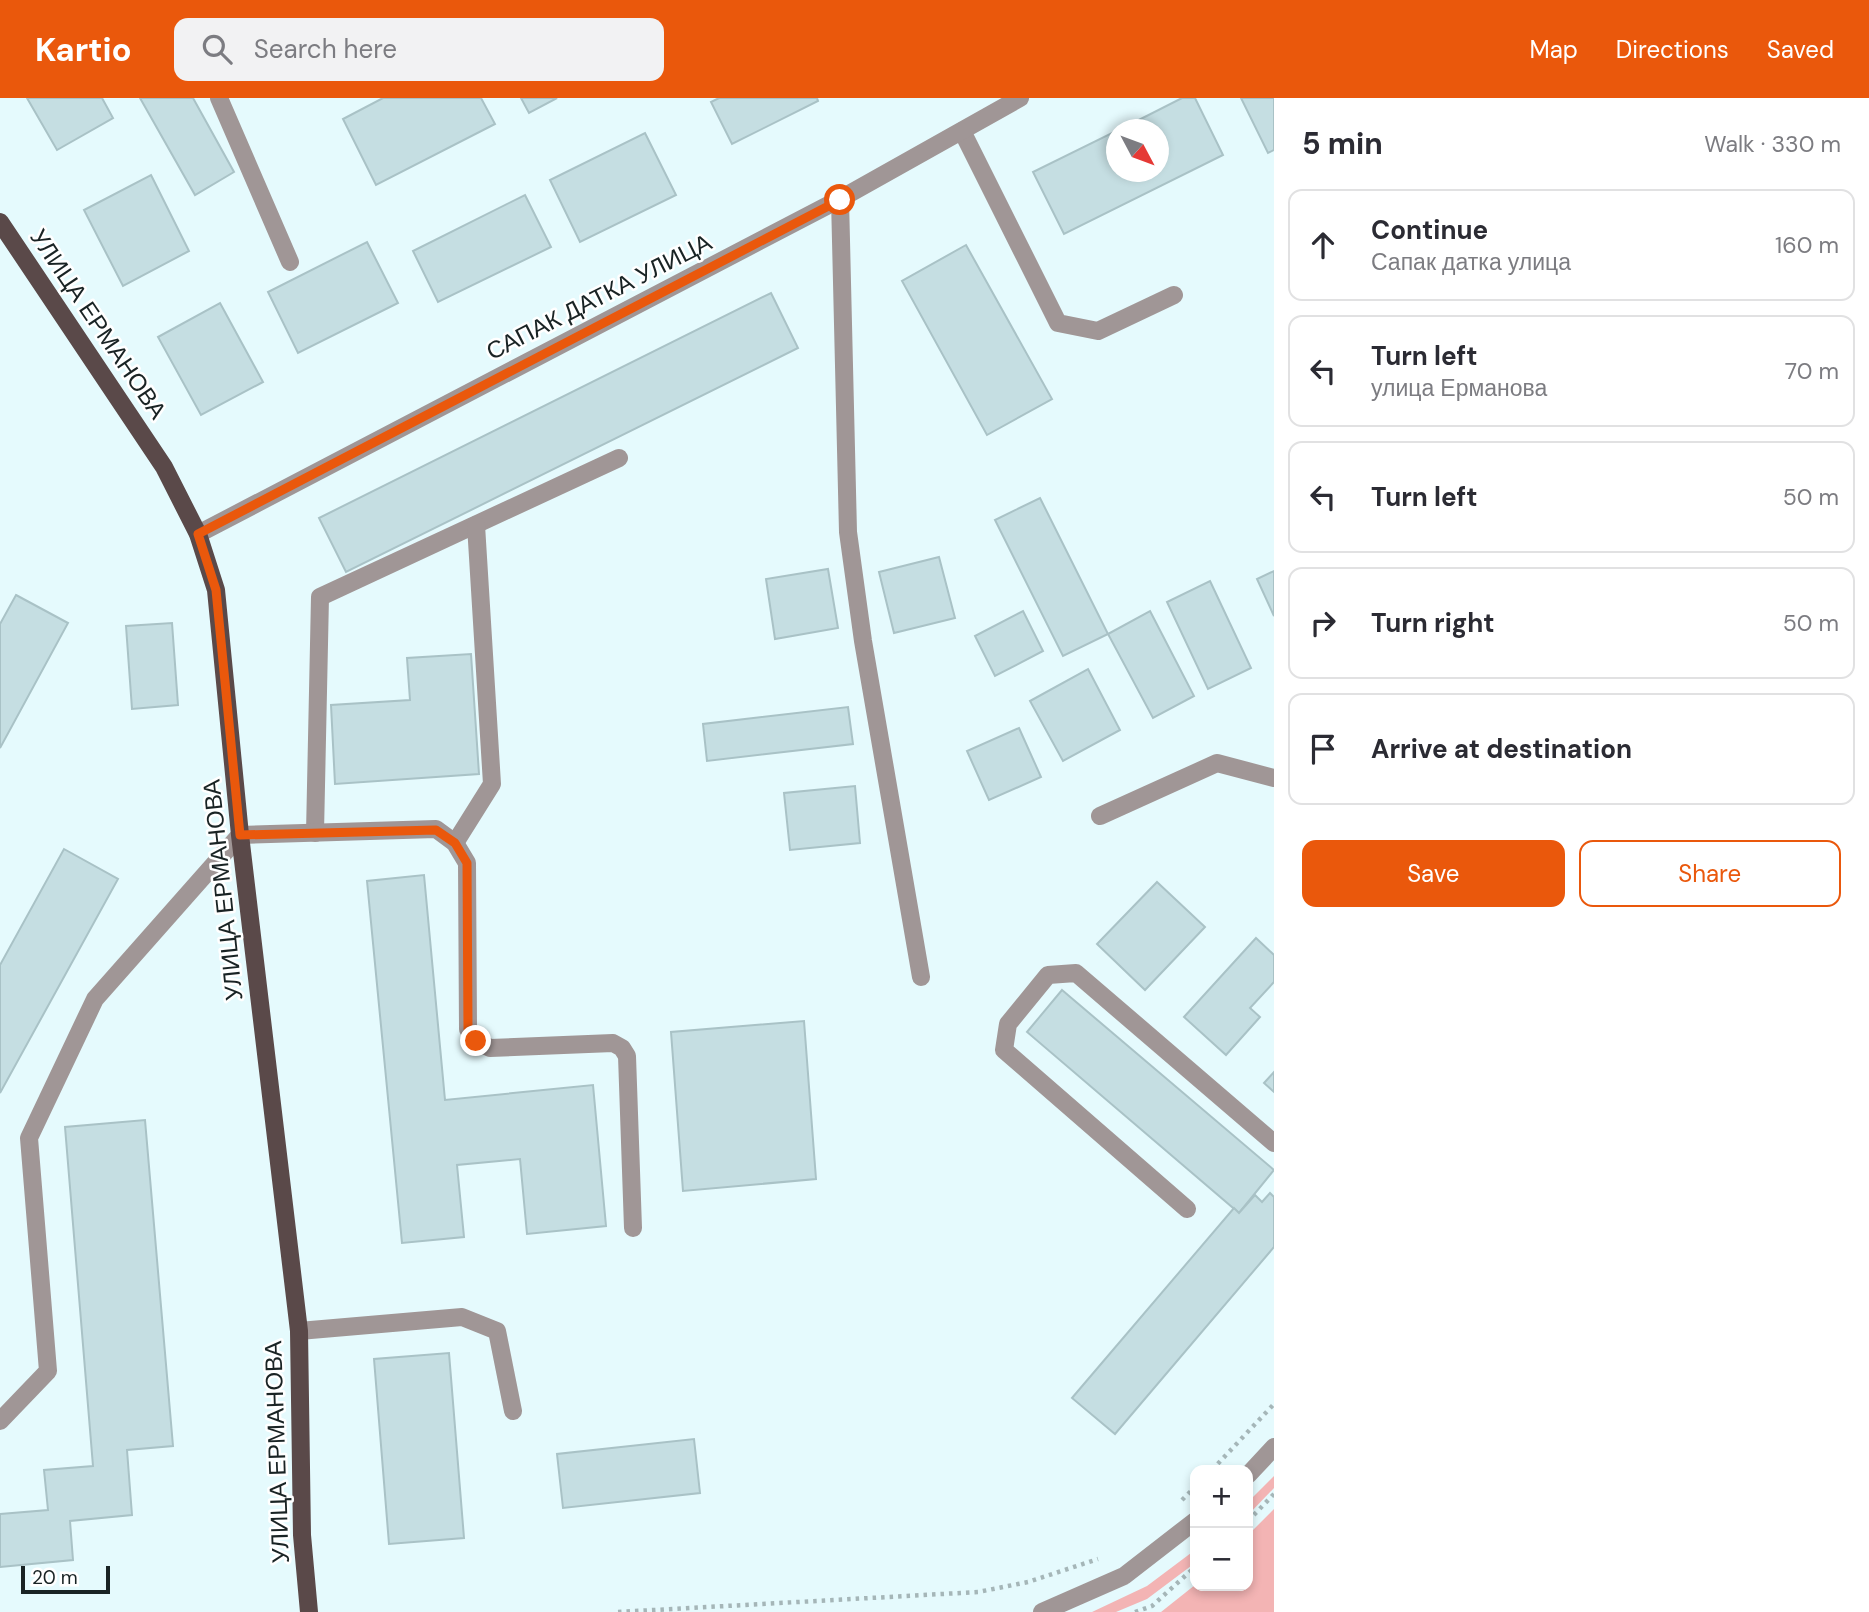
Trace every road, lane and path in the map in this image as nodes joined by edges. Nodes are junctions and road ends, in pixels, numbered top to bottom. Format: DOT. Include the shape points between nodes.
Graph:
graph roads {
  1 [pos="219,98"];
  2 [pos="1020,98"];
  3 [pos="962,131"];
  4 [pos="840,200"];
  5 [pos="0,222"];
  6 [pos="290,262"];
  7 [pos="1174,295"];
  8 [pos="619,458"];
  9 [pos="477,525"];
  10 [pos="198,534"];
  11 [pos="1274,778"];
  12 [pos="1100,816"];
  13 [pos="315,833"];
  14 [pos="240,835"];
  15 [pos="455,843"];
  16 [pos="921,978"];
  17 [pos="1274,1143"];
  18 [pos="1186,1209"];
  19 [pos="633,1228"];
  20 [pos="299,1331"];
  21 [pos="1274,1404"];
  22 [pos="513,1412"];
  23 [pos="0,1421"];
  24 [pos="1274,1447"];
  25 [pos="1217,1465"];
  26 [pos="1253,1470"];
  27 [pos="1190,1492"];
  28 [pos="1274,1494"];
  29 [pos="1176,1506"];
  30 [pos="1253,1516"];
  31 [pos="1190,1525"];
  32 [pos="1110,1555"];
  33 [pos="1190,1572"];
  34 [pos="1152,1606"];
  35 [pos="309,1612"];
  36 [pos="618,1612"];
  37 [pos="1042,1612"];
  38 [pos="1135,1612"];
  39 [pos="1155,1612"];
  1 -- 6 [label="street"];
  2 -- 3 [label="street, САПАК ДАТКА УЛИЦА"];
  3 -- 4 [label="street, САПАК ДАТКА УЛИЦА"];
  3 -- 7 [label="street" via="1058,323 1098,331"];
  4 -- 10 [label="street, САПАК ДАТКА УЛИЦА"];
  4 -- 16 [label="street" via="848,532"];
  5 -- 10 [label="main road, УЛИЦА ЕРМАНОВА" via="164,467"];
  8 -- 9 [label="street"];
  9 -- 13 [label="street" via="320,597"];
  9 -- 15 [label="street" via="492,783"];
  10 -- 14 [label="main road, УЛИЦА ЕРМАНОВА" via="216,590"];
  11 -- 12 [label="street" via="1217,763"];
  13 -- 14 [label="street"];
  13 -- 15 [label="street" via="436,830"];
  14 -- 20 [label="main road, УЛИЦА ЕРМАНОВА"];
  14 -- 23 [label="street" via="95,999 29,1138 48,1371"];
  15 -- 19 [label="street" via="467,863 468,1029 476,1041 490,1048 613,1043 627,1056"];
  17 -- 18 [label="street" via="1076,972 1048,975 1008,1024 1004,1050"];
  20 -- 22 [label="street" via="462,1317 496,1331"];
  20 -- 35 [label="main road, УЛИЦА ЕРМАНОВА" via="302,1535"];
  21 -- 25 [label="path"];
  24 -- 26 [label="street"];
  27 -- 29 [label="path"];
  28 -- 30 [label="path"];
  31 -- 37 [label="street" via="1124,1576"];
  32 -- 36 [label="path" via="1028,1583 978,1592"];
  33 -- 34 [label="path"];
  34 -- 38 [label="path"];
  34 -- 39 [label="path"];
}
